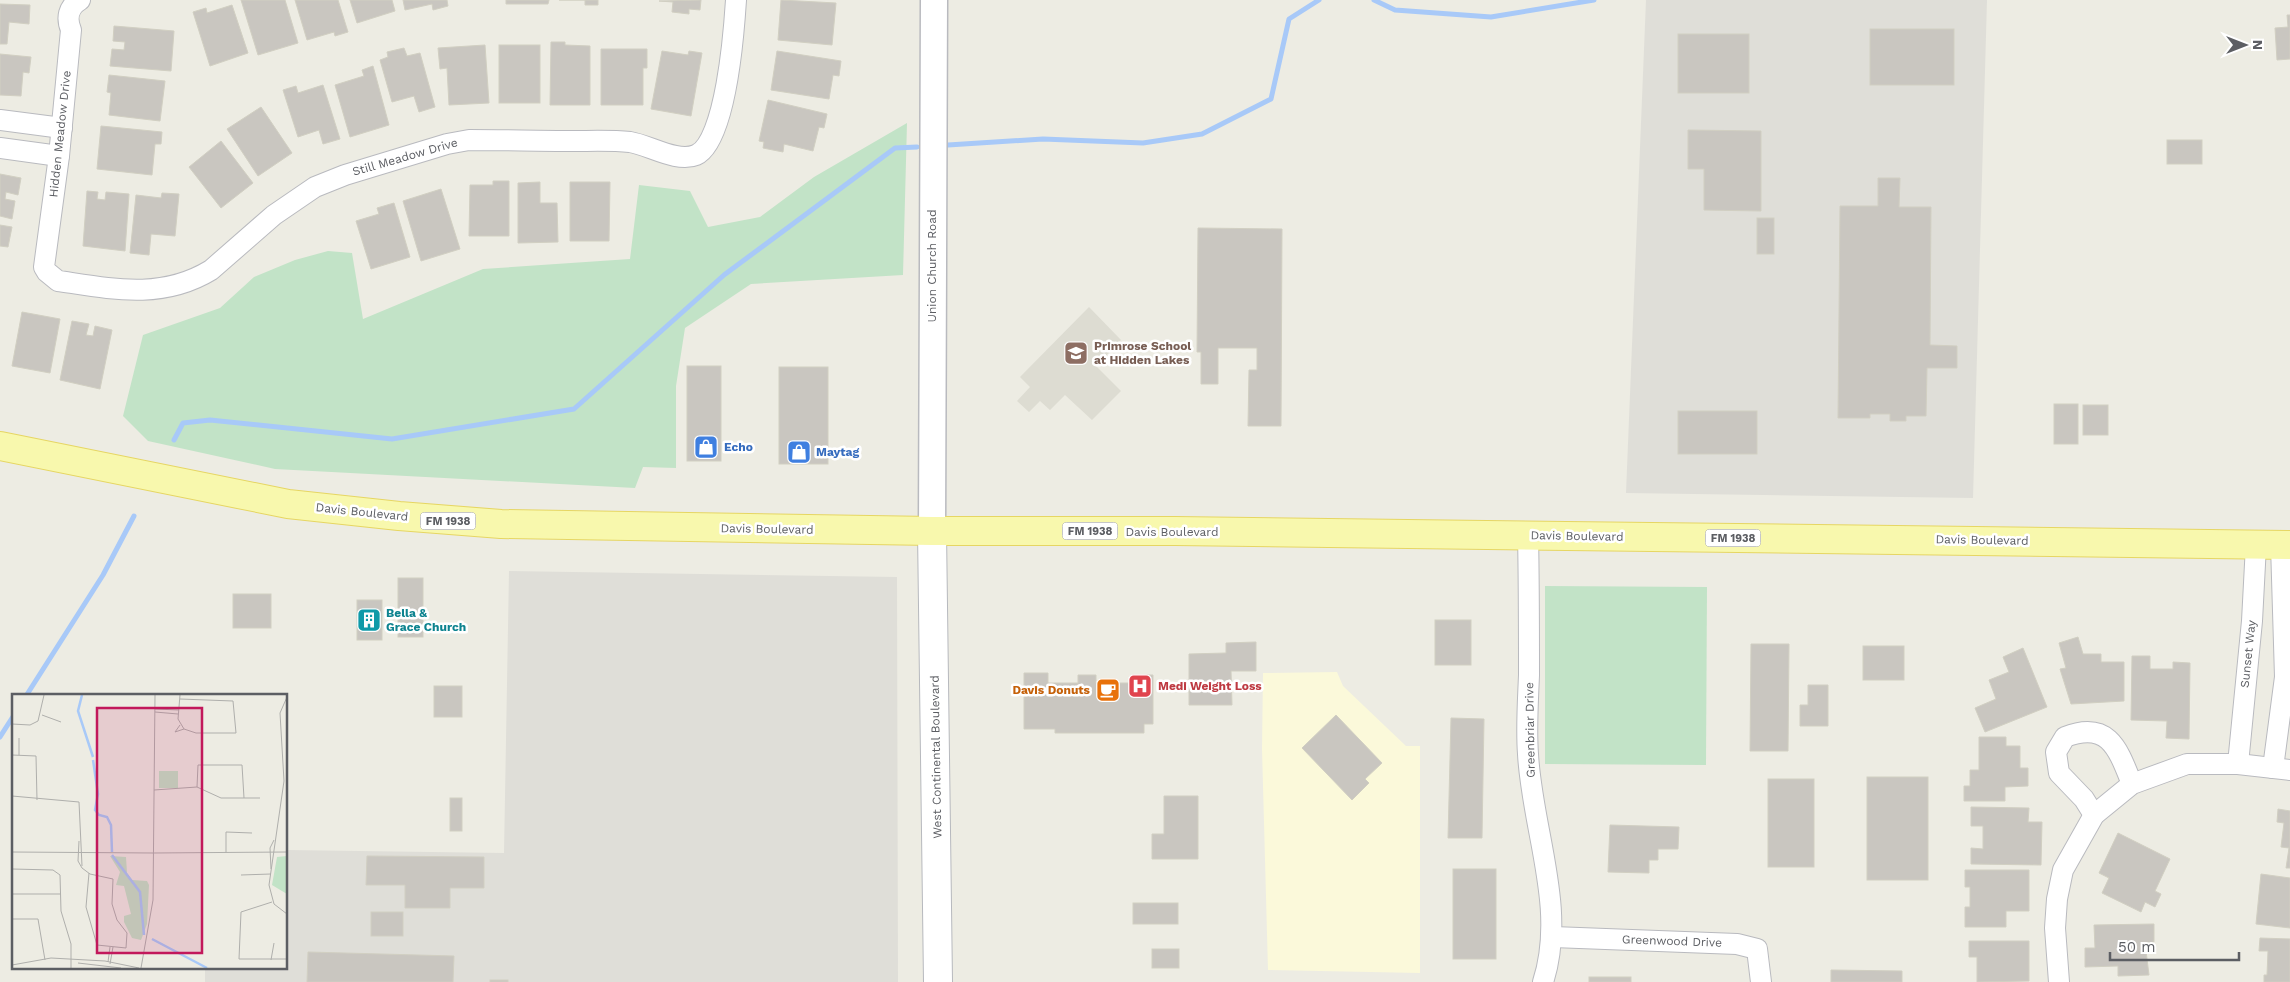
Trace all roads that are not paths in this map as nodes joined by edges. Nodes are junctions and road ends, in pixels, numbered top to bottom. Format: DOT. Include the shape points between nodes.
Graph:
graph roads {
  1 [pos="80,0"];
  2 [pos="736,0"];
  3 [pos="934,0"];
  4 [pos="0,120"];
  5 [pos="62,128"];
  6 [pos="0,148"];
  7 [pos="59,156"];
  8 [pos="47,272"];
  9 [pos="0,446"];
  10 [pos="932,531"];
  11 [pos="1528,535"];
  12 [pos="2276,545"];
  13 [pos="2238,764"];
  14 [pos="2281,769"];
  15 [pos="2132,784"];
  16 [pos="2094,815"];
  17 [pos="1553,936"];
  18 [pos="938,982"];
  19 [pos="1543,982"];
  20 [pos="1761,982"];
  21 [pos="2059,982"];
  1 -- 5 [label="street, Hidden Meadow Drive" via="68,17 71,30"];
  2 -- 8 [label="street, Still Meadow Drive" via="727,83 712,135 697,155 675,157 642,144 614,141 458,141 345,174 315,187 274,215 211,270 181,286 133,290 58,280"];
  3 -- 10 [label="street, Union Church Road"];
  4 -- 5 [label="street"];
  5 -- 7 [label="street, Hidden Meadow Drive"];
  6 -- 7 [label="street"];
  7 -- 8 [label="street, Hidden Meadow Drive" via="44,260"];
  9 -- 10 [label="main road, Davis Boulevard / FM 1938" via="236,495 344,511 501,524"];
  10 -- 11 [label="main road, Davis Boulevard / FM 1938"];
  10 -- 18 [label="main road, West Continental Boulevard"];
  11 -- 12 [label="main road, Davis Boulevard / FM 1938"];
  11 -- 17 [label="street, Greenbriar Drive" via="1528,753 1532,804 1552,903"];
  12 -- 13 [label="street, Sunset Way" via="2252,621"];
  12 -- 14 [label="street" via="2285,677"];
  13 -- 14 [label="street"];
  13 -- 15 [label="street" via="2187,764"];
  15 -- 16 [label="street"];
  15 -- 16 [label="street" via="2113,742 2096,732 2081,731 2065,737 2056,752 2060,773"];
  16 -- 21 [label="street" via="2063,870 2055,928"];
  17 -- 19 [label="street, Greenbriar Drive" via="1550,963"];
  17 -- 20 [label="street, Greenwood Drive" via="1737,944 1757,949"];
}
